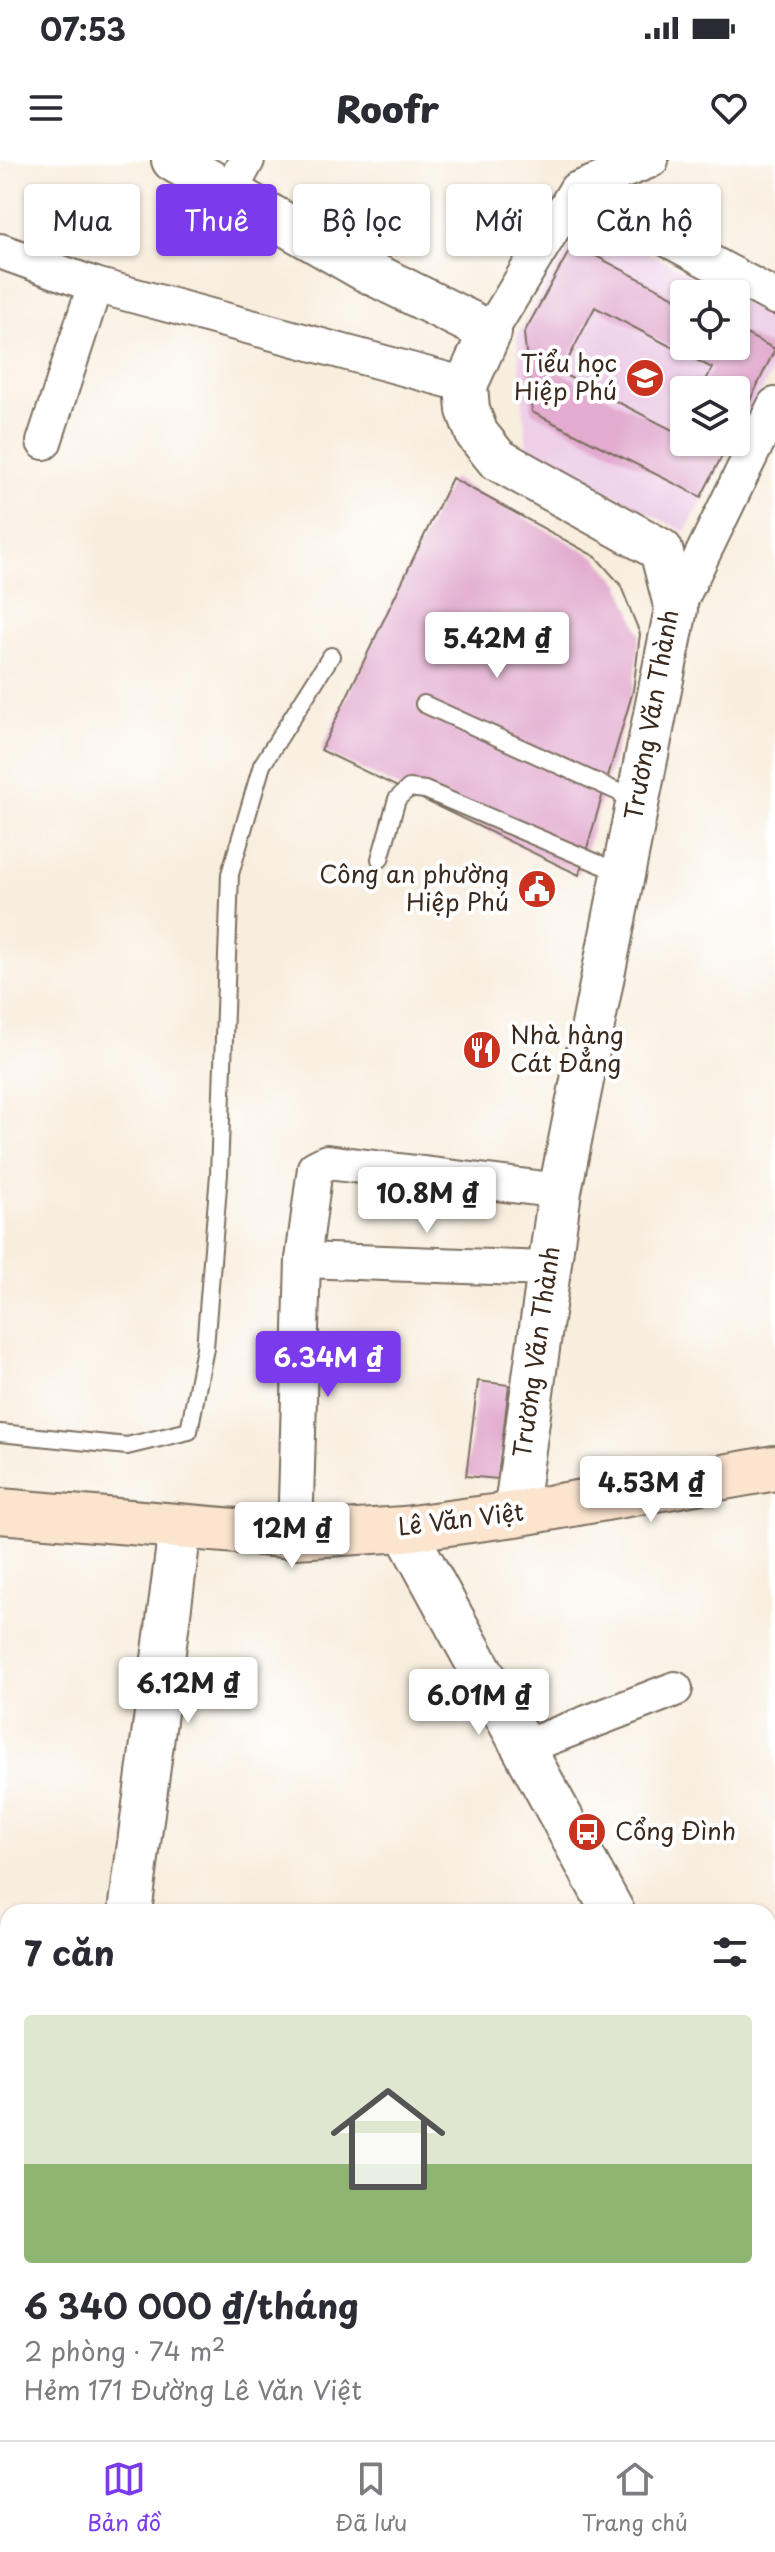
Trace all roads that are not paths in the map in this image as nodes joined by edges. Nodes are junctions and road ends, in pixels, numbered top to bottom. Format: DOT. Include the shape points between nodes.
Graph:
graph roads {
  1 [pos="173,160"];
  2 [pos="651,160"];
  3 [pos="238,176"];
  4 [pos="591,184"];
  5 [pos="568,203"];
  6 [pos="0,251"];
  7 [pos="699,256"];
  8 [pos="95,285"];
  9 [pos="775,297"];
  10 [pos="490,332"];
  11 [pos="466,385"];
  12 [pos="775,405"];
  13 [pos="44,442"];
  14 [pos="676,609"];
  15 [pos="331,656"];
  16 [pos="424,704"];
  17 [pos="637,800"];
  18 [pos="380,859"];
  19 [pos="622,873"];
  20 [pos="560,1191"];
  21 [pos="303,1260"];
  22 [pos="548,1269"];
  23 [pos="0,1433"];
  24 [pos="775,1468"];
  25 [pos="0,1511"];
  26 [pos="515,1514"];
  27 [pos="180,1529"];
  28 [pos="404,1529"];
  29 [pos="295,1536"];
  30 [pos="675,1689"];
  31 [pos="522,1748"];
  32 [pos="131,1904"];
  33 [pos="609,1904"];
  1 -- 3 [label="street"];
  2 -- 4 [label="street"];
  3 -- 10 [label="street" via="365,270"];
  5 -- 10 [label="street"];
  6 -- 8 [label="street"];
  7 -- 9 [label="street"];
  8 -- 11 [label="street"];
  8 -- 13 [label="street"];
  10 -- 11 [label="street"];
  11 -- 14 [label="street, Trương Văn Thành" via="477,434 497,459 607,504 661,550"];
  12 -- 14 [label="street"];
  14 -- 17 [label="street, Trương Văn Thành"];
  15 -- 23 [label="lane" via="262,765 230,874 219,1174 205,1348 189,1431 127,1446"];
  16 -- 17 [label="lane"];
  17 -- 19 [label="street, Trương Văn Thành"];
  18 -- 19 [label="lane" via="397,799 409,788 425,790"];
  19 -- 20 [label="street, Trương Văn Thành"];
  20 -- 21 [label="street" via="320,1163 315,1168"];
  20 -- 22 [label="street, Trương Văn Thành"];
  21 -- 22 [label="street"];
  21 -- 29 [label="street"];
  22 -- 26 [label="street, Trương Văn Thành"];
  24 -- 26 [label="main road, Lê Văn Việt"];
  25 -- 27 [label="main road, Lê Văn Việt"];
  26 -- 28 [label="main road, Lê Văn Việt"];
  27 -- 29 [label="main road, Lê Văn Việt"];
  27 -- 32 [label="street"];
  28 -- 29 [label="main road, Lê Văn Việt"];
  28 -- 31 [label="street"];
  30 -- 31 [label="street"];
  31 -- 33 [label="street"];
}
